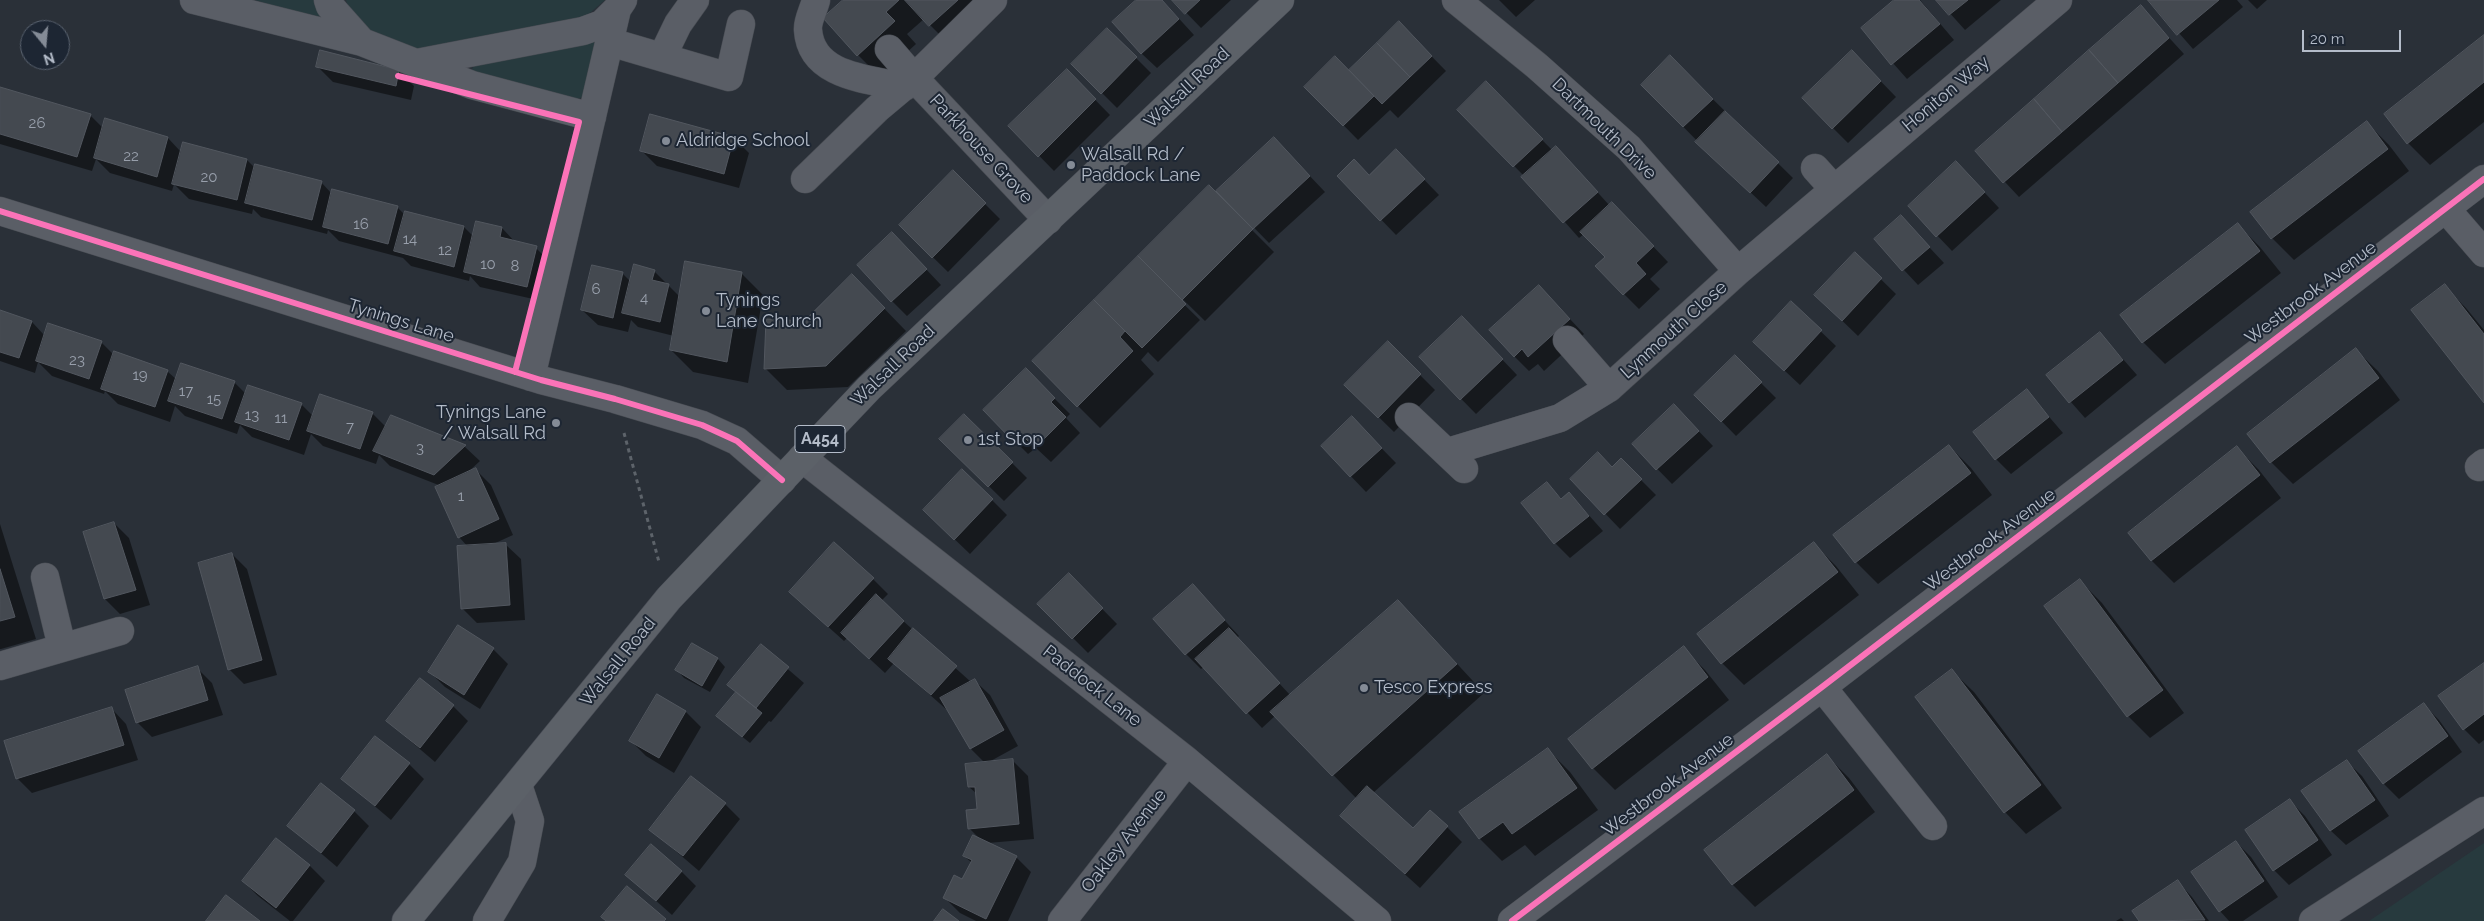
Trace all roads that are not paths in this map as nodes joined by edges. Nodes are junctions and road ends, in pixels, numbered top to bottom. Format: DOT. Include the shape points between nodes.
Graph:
graph roads {
  1 [pos="194,0"];
  2 [pos="328,0"];
  3 [pos="695,0"];
  4 [pos="816,0"];
  5 [pos="993,0"];
  6 [pos="1280,0"];
  7 [pos="1456,0"];
  8 [pos="2058,0"];
  9 [pos="620,4"];
  10 [pos="741,24"];
  11 [pos="362,42"];
  12 [pos="610,42"];
  13 [pos="889,49"];
  14 [pos="662,57"];
  15 [pos="416,63"];
  16 [pos="909,82"];
  17 [pos="592,116"];
  18 [pos="1815,168"];
  19 [pos="805,179"];
  20 [pos="2484,179"];
  21 [pos="1834,189"];
  22 [pos="2446,209"];
  23 [pos="0,211"];
  24 [pos="1048,220"];
  25 [pos="2484,253"];
  26 [pos="1738,271"];
  27 [pos="1567,340"];
  28 [pos="531,377"];
  29 [pos="1609,388"];
  30 [pos="1409,417"];
  31 [pos="802,458"];
  32 [pos="782,480"];
  33 [pos="45,578"];
  34 [pos="120,631"];
  35 [pos="62,647"];
  36 [pos="0,666"];
  37 [pos="1822,687"];
  38 [pos="1187,761"];
  39 [pos="518,785"];
  40 [pos="2484,811"];
  41 [pos="1933,826"];
  42 [pos="406,921"];
  43 [pos="487,921"];
  44 [pos="1062,921"];
  45 [pos="1377,921"];
  46 [pos="1512,921"];
  47 [pos="2313,921"];
  1 -- 11 [label="street"];
  2 -- 11 [label="street"];
  3 -- 14 [label="street" via="678,24"];
  4 -- 16 [label="street" via="808,29 812,46 826,66 847,74"];
  5 -- 16 [label="street"];
  6 -- 24 [label="main road, Walsall Road / A454"];
  7 -- 26 [label="street, Dartmouth Drive" via="1537,66 1629,148"];
  8 -- 21 [label="street, Honiton Way"];
  9 -- 12 [label="street"];
  9 -- 15 [label="street" via="602,24 583,31"];
  10 -- 14 [label="street" via="729,77"];
  11 -- 15 [label="street"];
  12 -- 14 [label="street"];
  12 -- 17 [label="street"];
  13 -- 16 [label="street, Parkhouse Grove"];
  15 -- 17 [label="street" via="472,85"];
  16 -- 19 [label="street"];
  16 -- 24 [label="street, Parkhouse Grove"];
  17 -- 28 [label="street"];
  18 -- 21 [label="street"];
  20 -- 22 [label="street, Westbrook Avenue"];
  21 -- 26 [label="street, Honiton Way"];
  22 -- 25 [label="street"];
  22 -- 37 [label="street, Westbrook Avenue"];
  23 -- 28 [label="street, Tynings Lane"];
  24 -- 31 [label="main road, Walsall Road / A454" via="869,388"];
  26 -- 29 [label="street, Lynmouth Close"];
  27 -- 29 [label="street, Lynmouth Close"];
  28 -- 32 [label="street, Tynings Lane" via="702,425 737,441"];
  29 -- 30 [label="street, Lynmouth Close" via="1560,418 1456,460"];
  31 -- 32 [label="main road, Walsall Road / A454"];
  31 -- 38 [label="street, Paddock Lane"];
  32 -- 39 [label="main road, Walsall Road / A454" via="669,598"];
  33 -- 35 [label="street"];
  34 -- 35 [label="street"];
  35 -- 36 [label="street"];
  37 -- 41 [label="street"];
  37 -- 46 [label="street, Westbrook Avenue"];
  38 -- 44 [label="street, Oakley Avenue"];
  38 -- 45 [label="street, Paddock Lane"];
  39 -- 42 [label="main road, Walsall Road / A454"];
  39 -- 43 [label="street" via="530,821 522,862"];
  40 -- 47 [label="street"];
}
